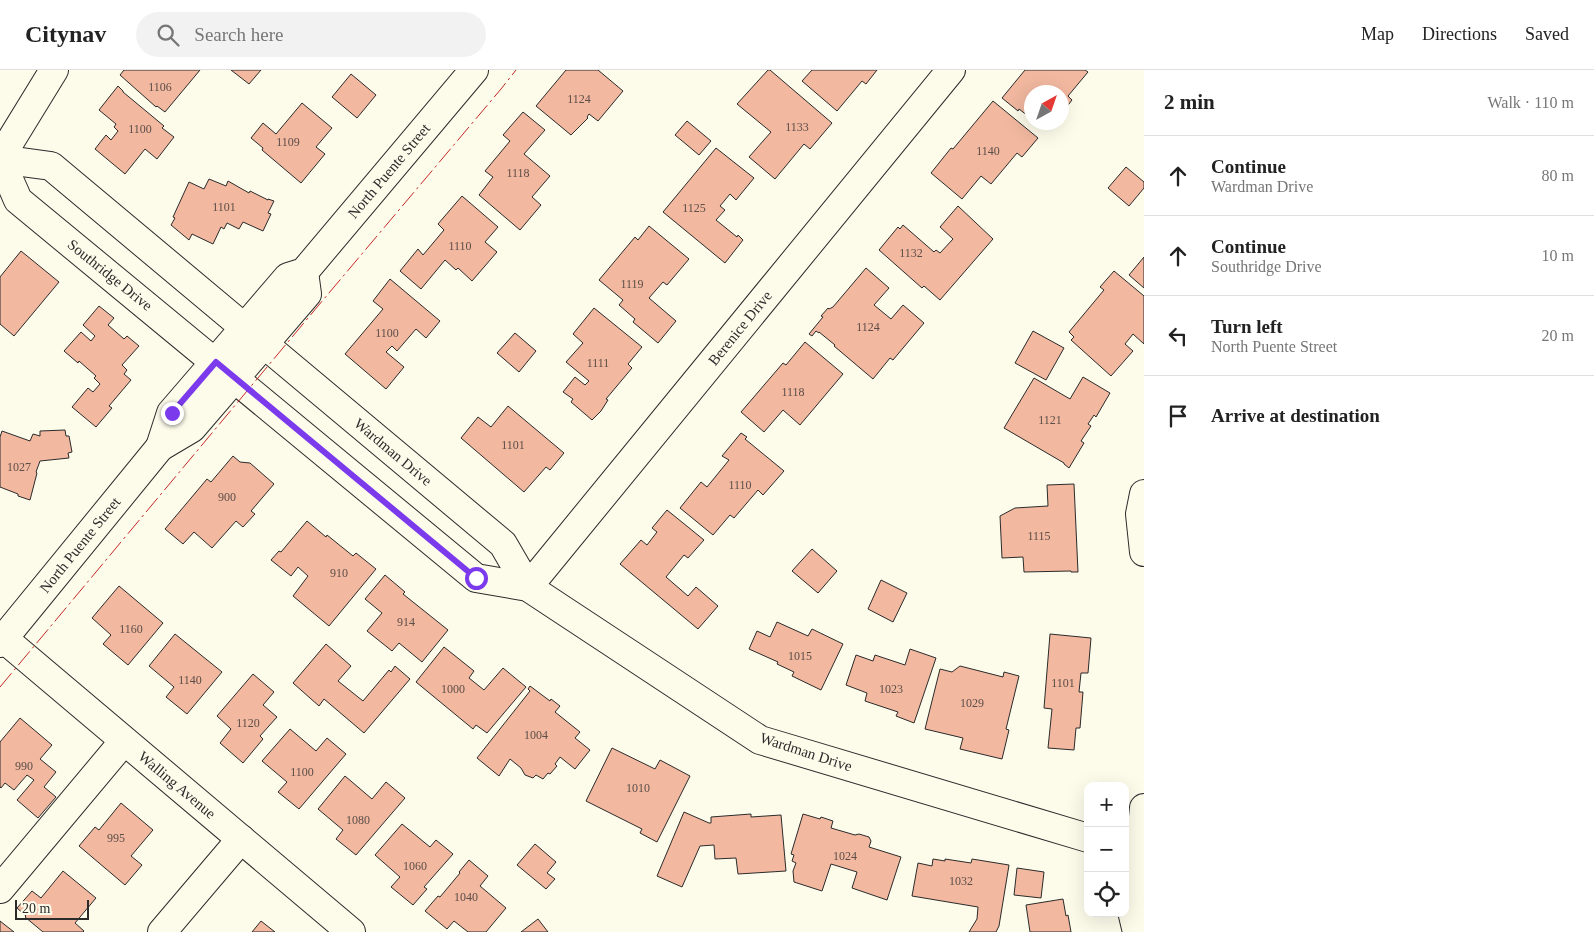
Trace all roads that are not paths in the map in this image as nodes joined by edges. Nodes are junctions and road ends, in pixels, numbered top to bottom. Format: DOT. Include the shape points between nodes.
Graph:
graph roads {
  1 [pos="54,70"];
  2 [pos="474,70"];
  3 [pos="951,70"];
  4 [pos="0,159"];
  5 [pos="254,336"];
  6 [pos="226,370"];
  7 [pos="1144,494"];
  8 [pos="1144,552"];
  9 [pos="528,587"];
  10 [pos="2,641"];
  11 [pos="124,741"];
  12 [pos="1144,808"];
  13 [pos="1084,837"];
  14 [pos="240,839"];
  15 [pos="1136,851"];
  16 [pos="0,889"];
  17 [pos="162,932"];
  18 [pos="351,932"];
  19 [pos="1137,932"];
  1 -- 4 [label="street"];
  2 -- 5 [label="street, North Puente Street" via="304,272 307,294"];
  3 -- 9 [label="street, Berenice Drive"];
  4 -- 5 [label="street" via="50,166"];
  4 -- 6 [label="street, Southridge Drive" via="18,200"];
  5 -- 6 [label="street, North Puente Street"];
  5 -- 9 [label="street, Wardman Drive" via="503,544"];
  6 -- 9 [label="street, Wardman Drive" via="476,578"];
  6 -- 10 [label="street, North Puente Street" via="172,413 160,447"];
  7 -- 8 [label="street" via="1140,514"];
  9 -- 13 [label="street, Wardman Drive" via="760,740"];
  10 -- 11 [label="street, Walling Avenue"];
  11 -- 14 [label="street, Walling Avenue"];
  11 -- 16 [label="street"];
  12 -- 15 [label="street"];
  14 -- 17 [label="street"];
  14 -- 18 [label="street, Walling Avenue"];
  15 -- 19 [label="street" via="1130,903"];
}
